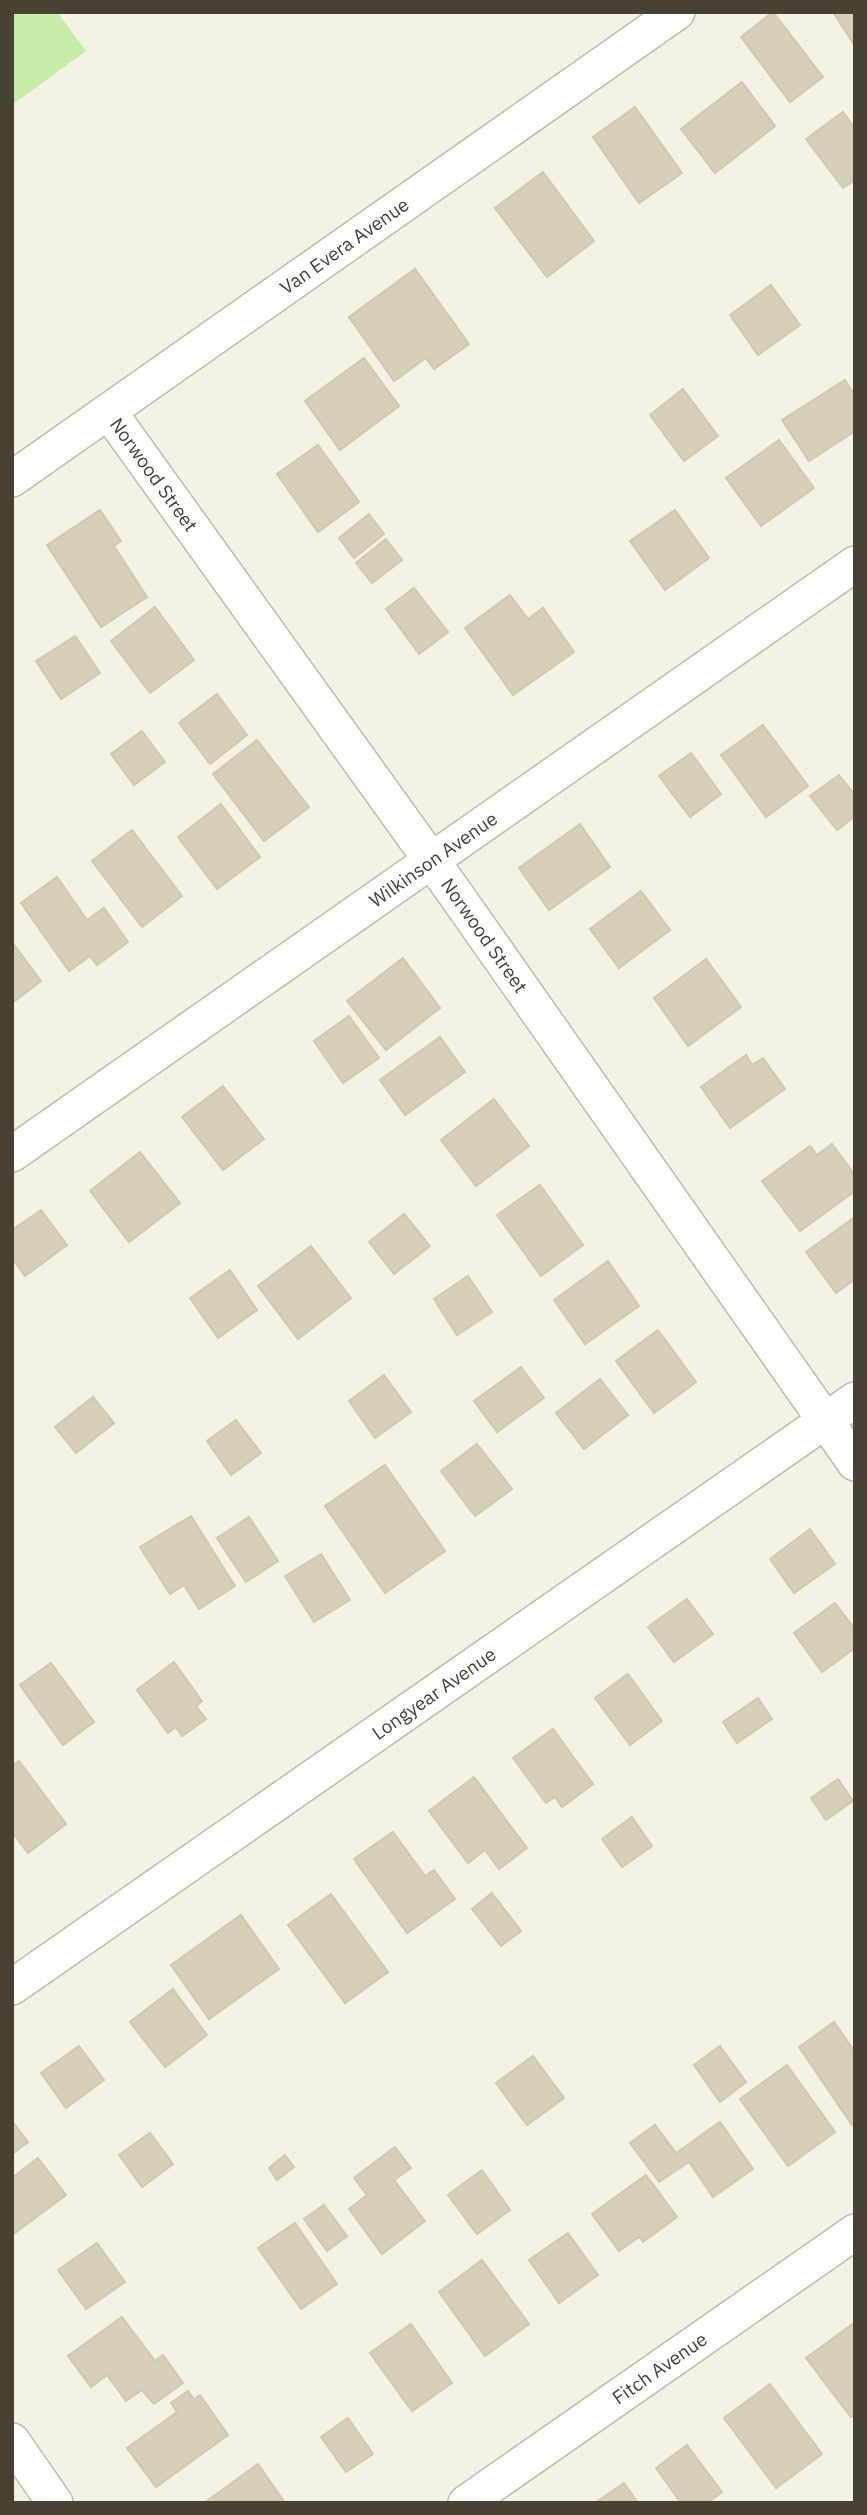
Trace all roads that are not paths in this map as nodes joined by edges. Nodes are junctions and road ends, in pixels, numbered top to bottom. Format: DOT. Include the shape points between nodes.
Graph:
graph roads {
  1 [pos="677,12"];
  2 [pos="109,412"];
  3 [pos="12,479"];
  4 [pos="855,564"];
  5 [pos="430,860"];
  6 [pos="12,1154"];
  7 [pos="855,1400"];
  8 [pos="826,1420"];
  9 [pos="855,1463"];
  10 [pos="12,1987"];
  11 [pos="855,2232"];
  12 [pos="12,2441"];
  13 [pos="55,2503"];
  14 [pos="466,2503"];
  1 -- 2 [label="street, Van Evera Avenue"];
  2 -- 3 [label="street, Van Evera Avenue"];
  2 -- 5 [label="street, Norwood Street"];
  4 -- 5 [label="street, Wilkinson Avenue"];
  5 -- 6 [label="street, Wilkinson Avenue"];
  5 -- 8 [label="street, Norwood Street"];
  7 -- 8 [label="street, Longyear Avenue"];
  8 -- 9 [label="street, Norwood Street"];
  8 -- 10 [label="street, Longyear Avenue"];
  11 -- 14 [label="street, Fitch Avenue"];
  12 -- 13 [label="street"];
}
